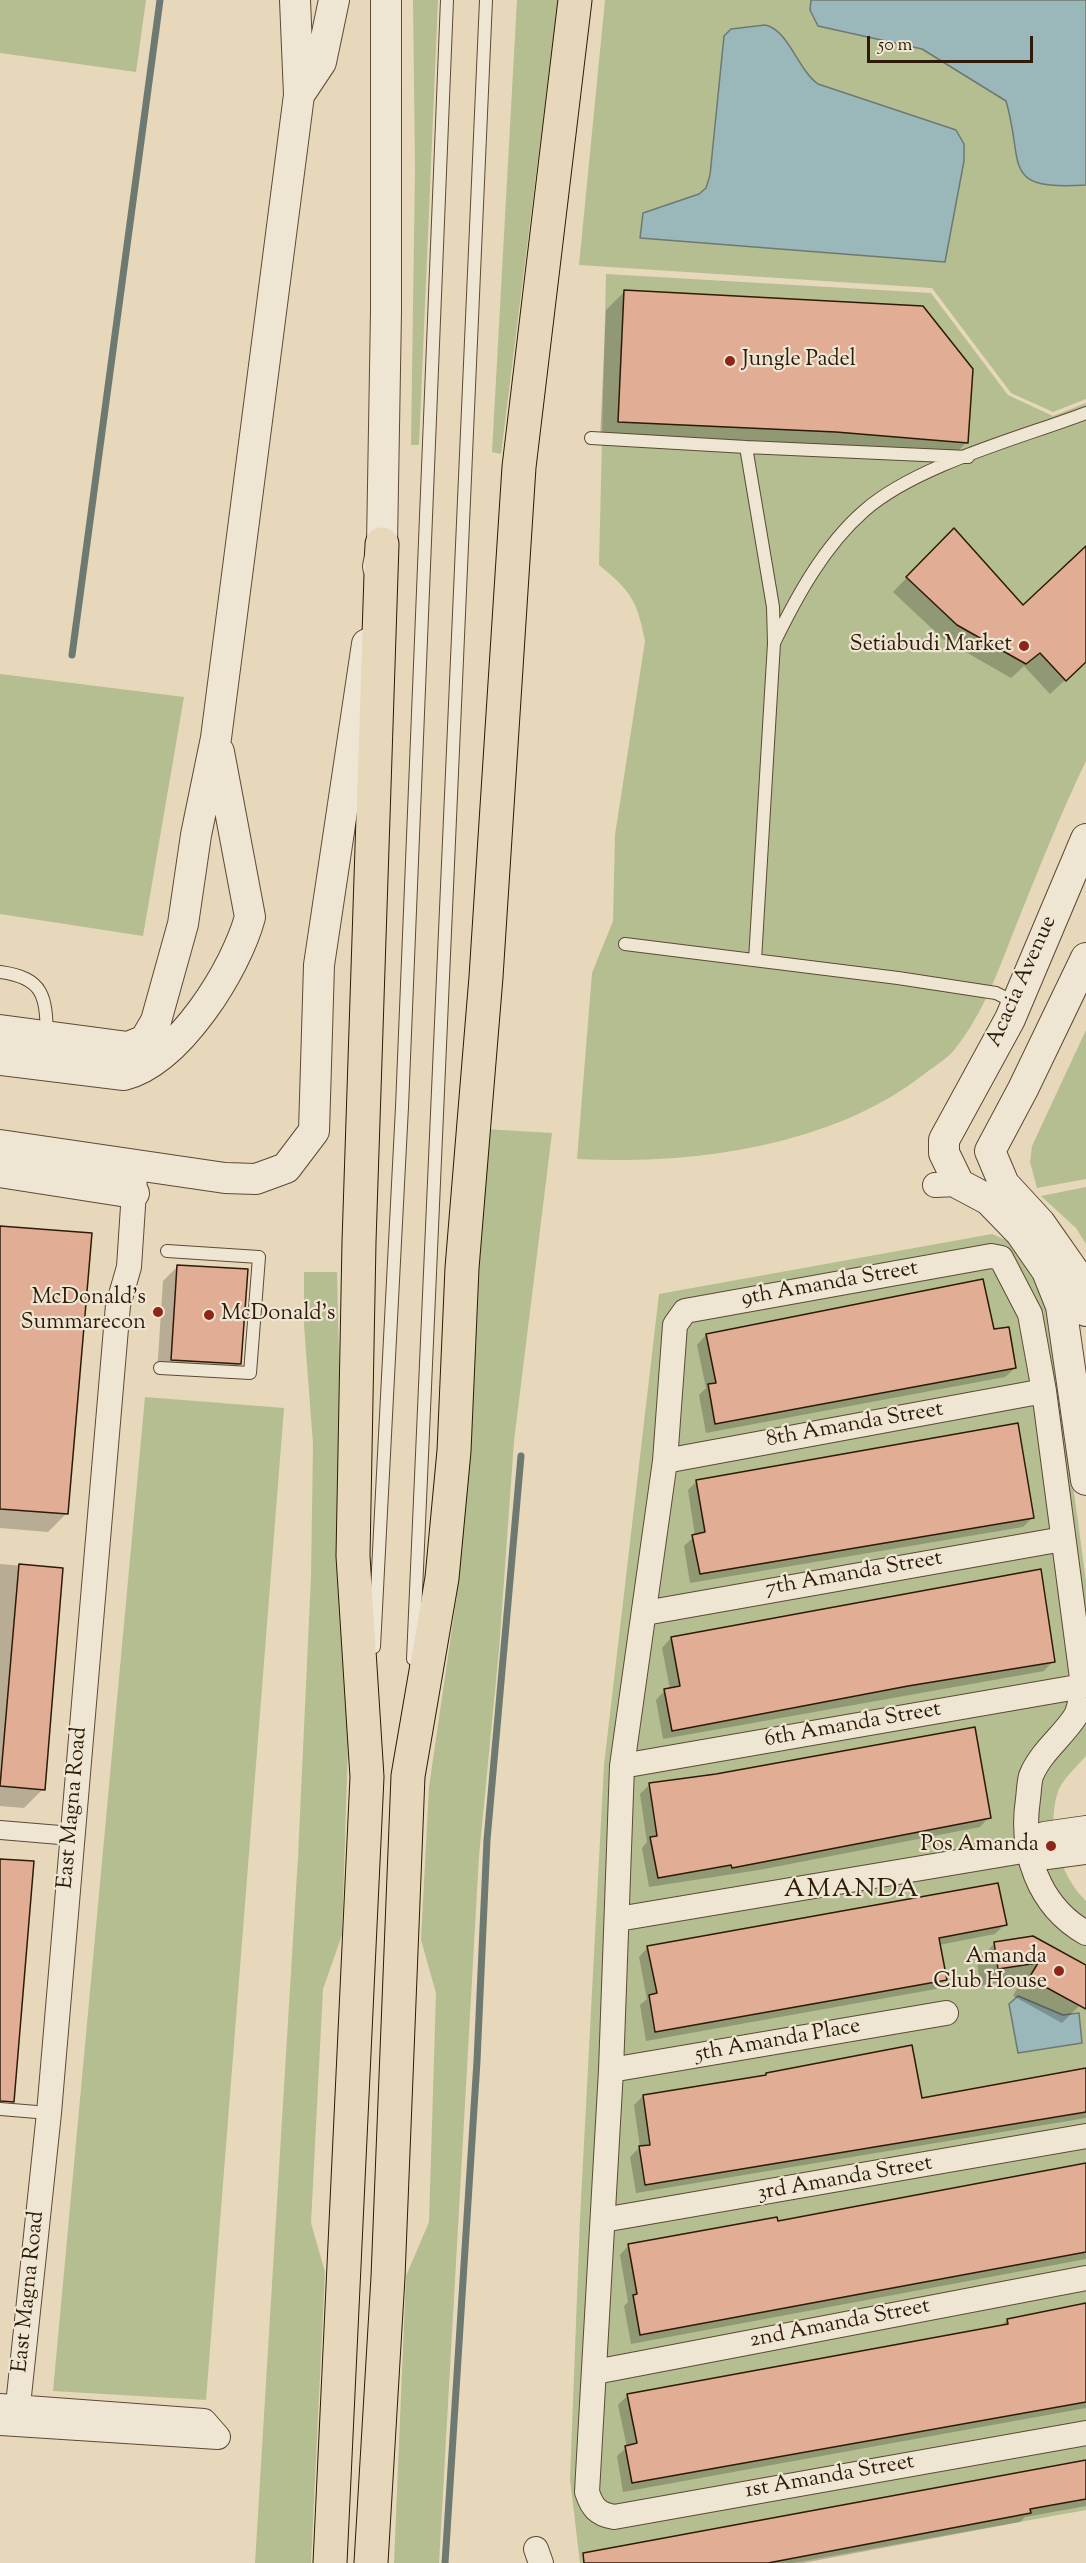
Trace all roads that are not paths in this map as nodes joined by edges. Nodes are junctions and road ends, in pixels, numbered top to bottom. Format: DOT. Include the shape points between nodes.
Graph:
graph roads {
  1 [pos="295,0"];
  2 [pos="334,0"];
  3 [pos="386,0"];
  4 [pos="447,0"];
  5 [pos="486,0"];
  6 [pos="575,0"];
  7 [pos="299,95"];
  8 [pos="1086,414"];
  9 [pos="591,438"];
  10 [pos="746,447"];
  11 [pos="968,457"];
  12 [pos="382,544"];
  13 [pos="774,643"];
  14 [pos="216,738"];
  15 [pos="1086,839"];
  16 [pos="625,944"];
  17 [pos="1086,958"];
  18 [pos="755,960"];
  19 [pos="0,972"];
  20 [pos="1016,1003"];
  21 [pos="0,1030"];
  22 [pos="47,1038"];
  23 [pos="0,1060"];
  24 [pos="942,1138"];
  25 [pos="0,1144"];
  26 [pos="990,1151"];
  27 [pos="0,1172"];
  28 [pos="135,1180"];
  29 [pos="997,1192"];
  30 [pos="167,1251"];
  31 [pos="1086,1311"];
  32 [pos="160,1368"];
  33 [pos="1044,1391"];
  34 [pos="665,1461"];
  35 [pos="1086,1480"];
  36 [pos="1063,1539"];
  37 [pos="645,1613"];
  38 [pos="1083,1686"];
  39 [pos="622,1766"];
  40 [pos="408,1776"];
  41 [pos="367,1777"];
  42 [pos="1086,1828"];
  43 [pos="0,1830"];
  44 [pos="72,1836"];
  45 [pos="1029,1850"];
  46 [pos="1086,1852"];
  47 [pos="618,1919"];
  48 [pos="1086,1933"];
  49 [pos="946,2013"];
  50 [pos="611,2070"];
  51 [pos="0,2109"];
  52 [pos="49,2113"];
  53 [pos="1086,2136"];
  54 [pos="603,2220"];
  55 [pos="1086,2278"];
  56 [pos="595,2372"];
  57 [pos="8,2415"];
  58 [pos="1086,2433"];
  59 [pos="330,2563"];
  60 [pos="371,2563"];
  1 -- 7 [label="street"];
  2 -- 7 [label="street" via="321,62"];
  3 -- 12 [label="street"];
  4 -- 41 [label="lane" via="402,1107"];
  5 -- 40 [label="lane"];
  6 -- 40 [label="highway" via="519,467 486,977 462,1268 452,1474 442,1578"];
  7 -- 14 [label="street"];
  8 -- 11 [label="lane"];
  9 -- 10 [label="lane"];
  10 -- 11 [label="lane"];
  10 -- 13 [label="lane" via="773,607"];
  11 -- 13 [label="lane" via="914,478 864,511 831,547"];
  12 -- 28 [label="street" via="319,964 314,1131 286,1168 256,1179"];
  12 -- 41 [label="highway" via="358,1242 353,1556"];
  13 -- 18 [label="lane"];
  14 -- 22 [label="street" via="183,924 150,1033 137,1045 128,1047"];
  14 -- 23 [label="street" via="250,917 242,941 210,999 168,1048 139,1071 124,1075"];
  15 -- 20 [label="street, Acacia Avenue"];
  16 -- 18 [label="lane"];
  17 -- 26 [label="street, Acacia Avenue"];
  18 -- 20 [label="lane" via="996,993"];
  19 -- 22 [label="lane" via="20,975 38,987 46,1001"];
  20 -- 24 [label="street, Acacia Avenue"];
  21 -- 22 [label="street"];
  24 -- 26 [label="street"];
  24 -- 29 [label="street" via="947,1185"];
  25 -- 28 [label="street"];
  26 -- 29 [label="street"];
  27 -- 28 [label="street"];
  28 -- 44 [label="street, East Magna Road" via="129,1267 118,1305"];
  29 -- 31 [label="street" via="1040,1223 1073,1269"];
  29 -- 35 [label="street" via="1047,1271 1061,1306"];
  30 -- 32 [label="lane" via="259,1257 250,1373"];
  33 -- 34 [label="street, 8th Amanda Street"];
  33 -- 34 [label="street, 9th Amanda Street" via="1030,1314 1001,1258 992,1256 685,1311 675,1325"];
  33 -- 36 [label="street"];
  34 -- 37 [label="street"];
  36 -- 37 [label="street, 7th Amanda Street"];
  36 -- 38 [label="street"];
  37 -- 39 [label="street"];
  38 -- 39 [label="street, 6th Amanda Street"];
  38 -- 45 [label="street" via="1076,1715 1032,1776 1025,1818"];
  39 -- 47 [label="street"];
  40 -- 60 [label="highway" via="388,2277"];
  41 -- 59 [label="highway"];
  42 -- 45 [label="street" via="1044,1834"];
  43 -- 44 [label="street"];
  44 -- 52 [label="street, East Magna Road"];
  45 -- 46 [label="street" via="1047,1857"];
  45 -- 47 [label="street"];
  45 -- 48 [label="street" via="1032,1869 1050,1903"];
  47 -- 50 [label="street"];
  49 -- 50 [label="street, 5th Amanda Place"];
  50 -- 54 [label="street"];
  51 -- 52 [label="lane"];
  52 -- 57 [label="street, East Magna Road"];
  53 -- 54 [label="street, 3rd Amanda Street"];
  54 -- 56 [label="street"];
  55 -- 56 [label="street, 2nd Amanda Street"];
  56 -- 58 [label="street, 1st Amanda Street" via="587,2492 592,2506 614,2517"];
  57 -- 57 [label="street" via="204,2421 218,2437"];
}
